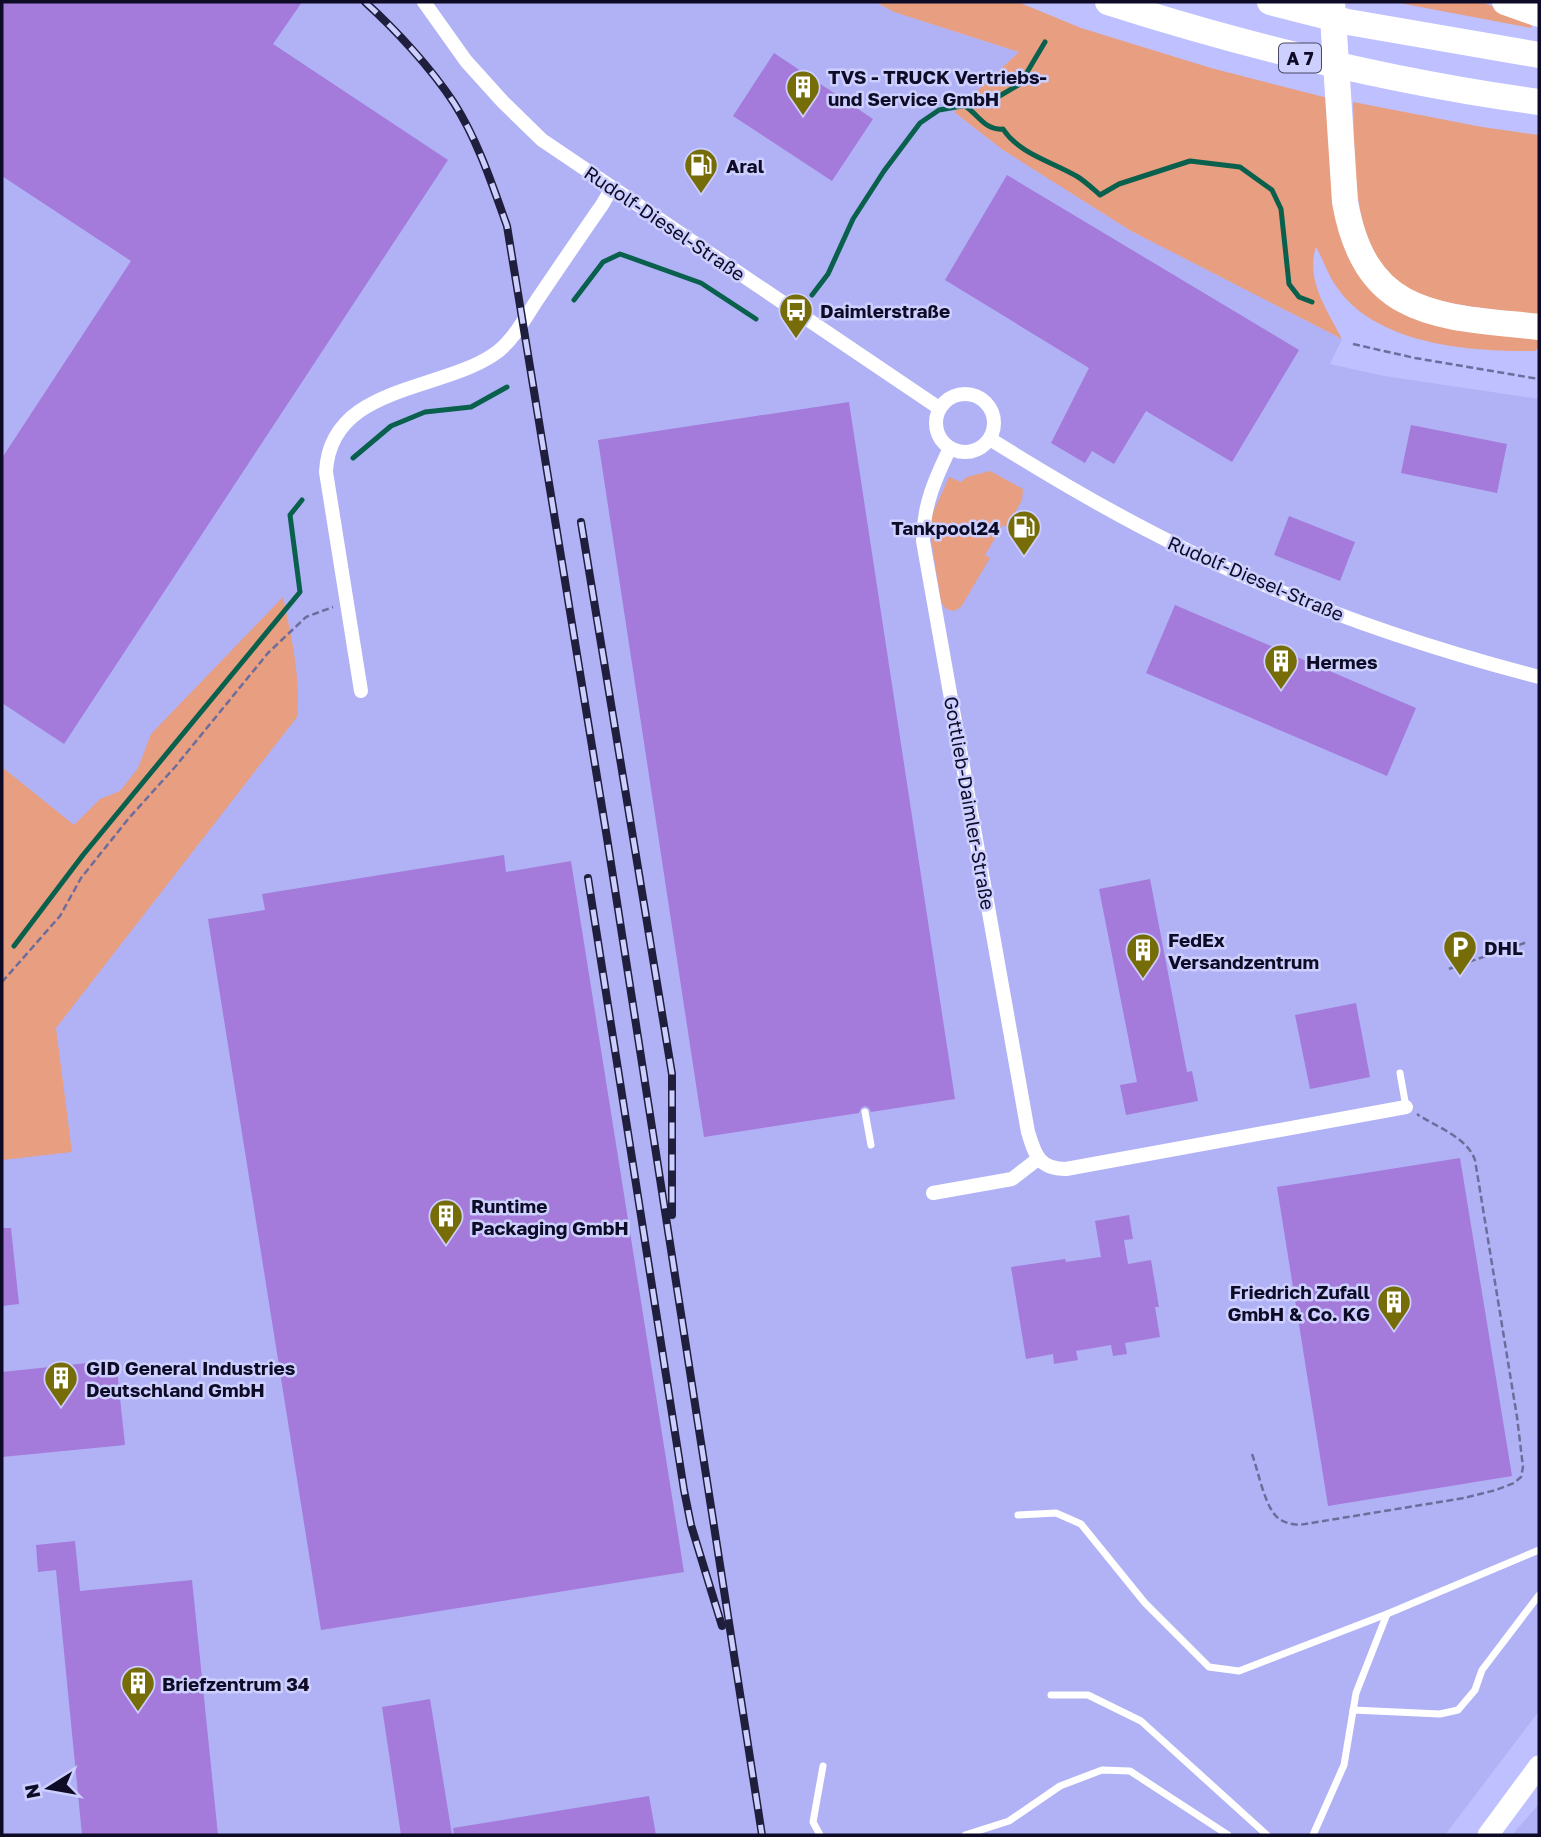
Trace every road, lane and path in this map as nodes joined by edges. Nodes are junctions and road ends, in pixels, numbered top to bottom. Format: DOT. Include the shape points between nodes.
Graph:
graph roads {
  1 [pos="424,2"];
  2 [pos="1108,2"];
  3 [pos="1270,2"];
  4 [pos="1332,2"];
  5 [pos="1505,2"];
  6 [pos="1539,14"];
  7 [pos="1539,55"];
  8 [pos="1496,96"];
  9 [pos="1539,102"];
  10 [pos="1539,112"];
  11 [pos="612,188"];
  12 [pos="1539,327"];
  13 [pos="1353,344"];
  14 [pos="1539,379"];
  15 [pos="939,408"];
  16 [pos="990,439"];
  17 [pos="950,448"];
  18 [pos="345,601"];
  19 [pos="1539,677"];
  20 [pos="360,691"];
  21 [pos="1527,942"];
  22 [pos="1449,969"];
  23 [pos="2,982"];
  24 [pos="1400,1073"];
  25 [pos="1406,1107"];
  26 [pos="865,1112"];
  27 [pos="871,1145"];
  28 [pos="1038,1159"];
  29 [pos="933,1193"];
  30 [pos="1252,1454"];
  31 [pos="1018,1515"];
  32 [pos="1539,1551"];
  33 [pos="1539,1595"];
  34 [pos="1387,1614"];
  35 [pos="1051,1695"];
  36 [pos="1353,1710"];
  37 [pos="823,1766"];
  38 [pos="1539,1766"];
  39 [pos="820,1835"];
  40 [pos="965,1835"];
  41 [pos="1228,1835"];
  42 [pos="1267,1835"];
  43 [pos="1313,1835"];
  44 [pos="1488,1835"];
  1 -- 11 [label="street, Rudolf-Diesel-Straße" via="466,61 503,102 542,140"];
  2 -- 8 [label="highway, A 7" via="1309,60"];
  3 -- 7 [label="highway, A 7" via="1348,22"];
  4 -- 12 [label="highway" via="1345,202 1349,226 1366,267 1396,296 1435,313"];
  5 -- 6 [label="highway"];
  8 -- 9 [label="highway, A 7"];
  8 -- 10 [label="highway"];
  11 -- 15 [label="street, Rudolf-Diesel-Straße"];
  11 -- 18 [label="street" via="504,346 480,362 371,404 345,423 333,439 326,472"];
  13 -- 14 [label="path"];
  15 -- 16 [label="street" via="962,393 980,398 992,412"];
  15 -- 17 [label="street" via="936,430"];
  16 -- 17 [label="street" via="972,452"];
  16 -- 19 [label="street, Rudolf-Diesel-Straße" via="1120,515 1255,582 1389,633"];
  17 -- 28 [label="street, Gottlieb-Daimler-Straße" via="925,509 923,541 1028,1132"];
  18 -- 20 [label="street"];
  18 -- 23 [label="path" via="306,617 268,653 81,877 60,916"];
  21 -- 22 [label="path"];
  24 -- 25 [label="lane"];
  25 -- 28 [label="street" via="1066,1169 1055,1169"];
  25 -- 30 [label="path" via="1464,1143 1475,1160 1517,1417 1521,1477 1496,1490 1464,1498 1287,1524 1271,1511"];
  26 -- 27 [label="lane"];
  28 -- 29 [label="street" via="1013,1178"];
  31 -- 34 [label="lane" via="1056,1513 1081,1524 1144,1603 1209,1667 1239,1671"];
  32 -- 34 [label="lane"];
  33 -- 36 [label="lane" via="1458,1710 1440,1714"];
  34 -- 36 [label="lane"];
  35 -- 42 [label="lane" via="1088,1695 1141,1721"];
  36 -- 43 [label="lane" via="1344,1765"];
  37 -- 39 [label="lane" via="813,1822"];
  38 -- 44 [label="main road"];
  40 -- 41 [label="lane" via="1009,1821 1060,1786 1102,1770 1130,1772"];
}
